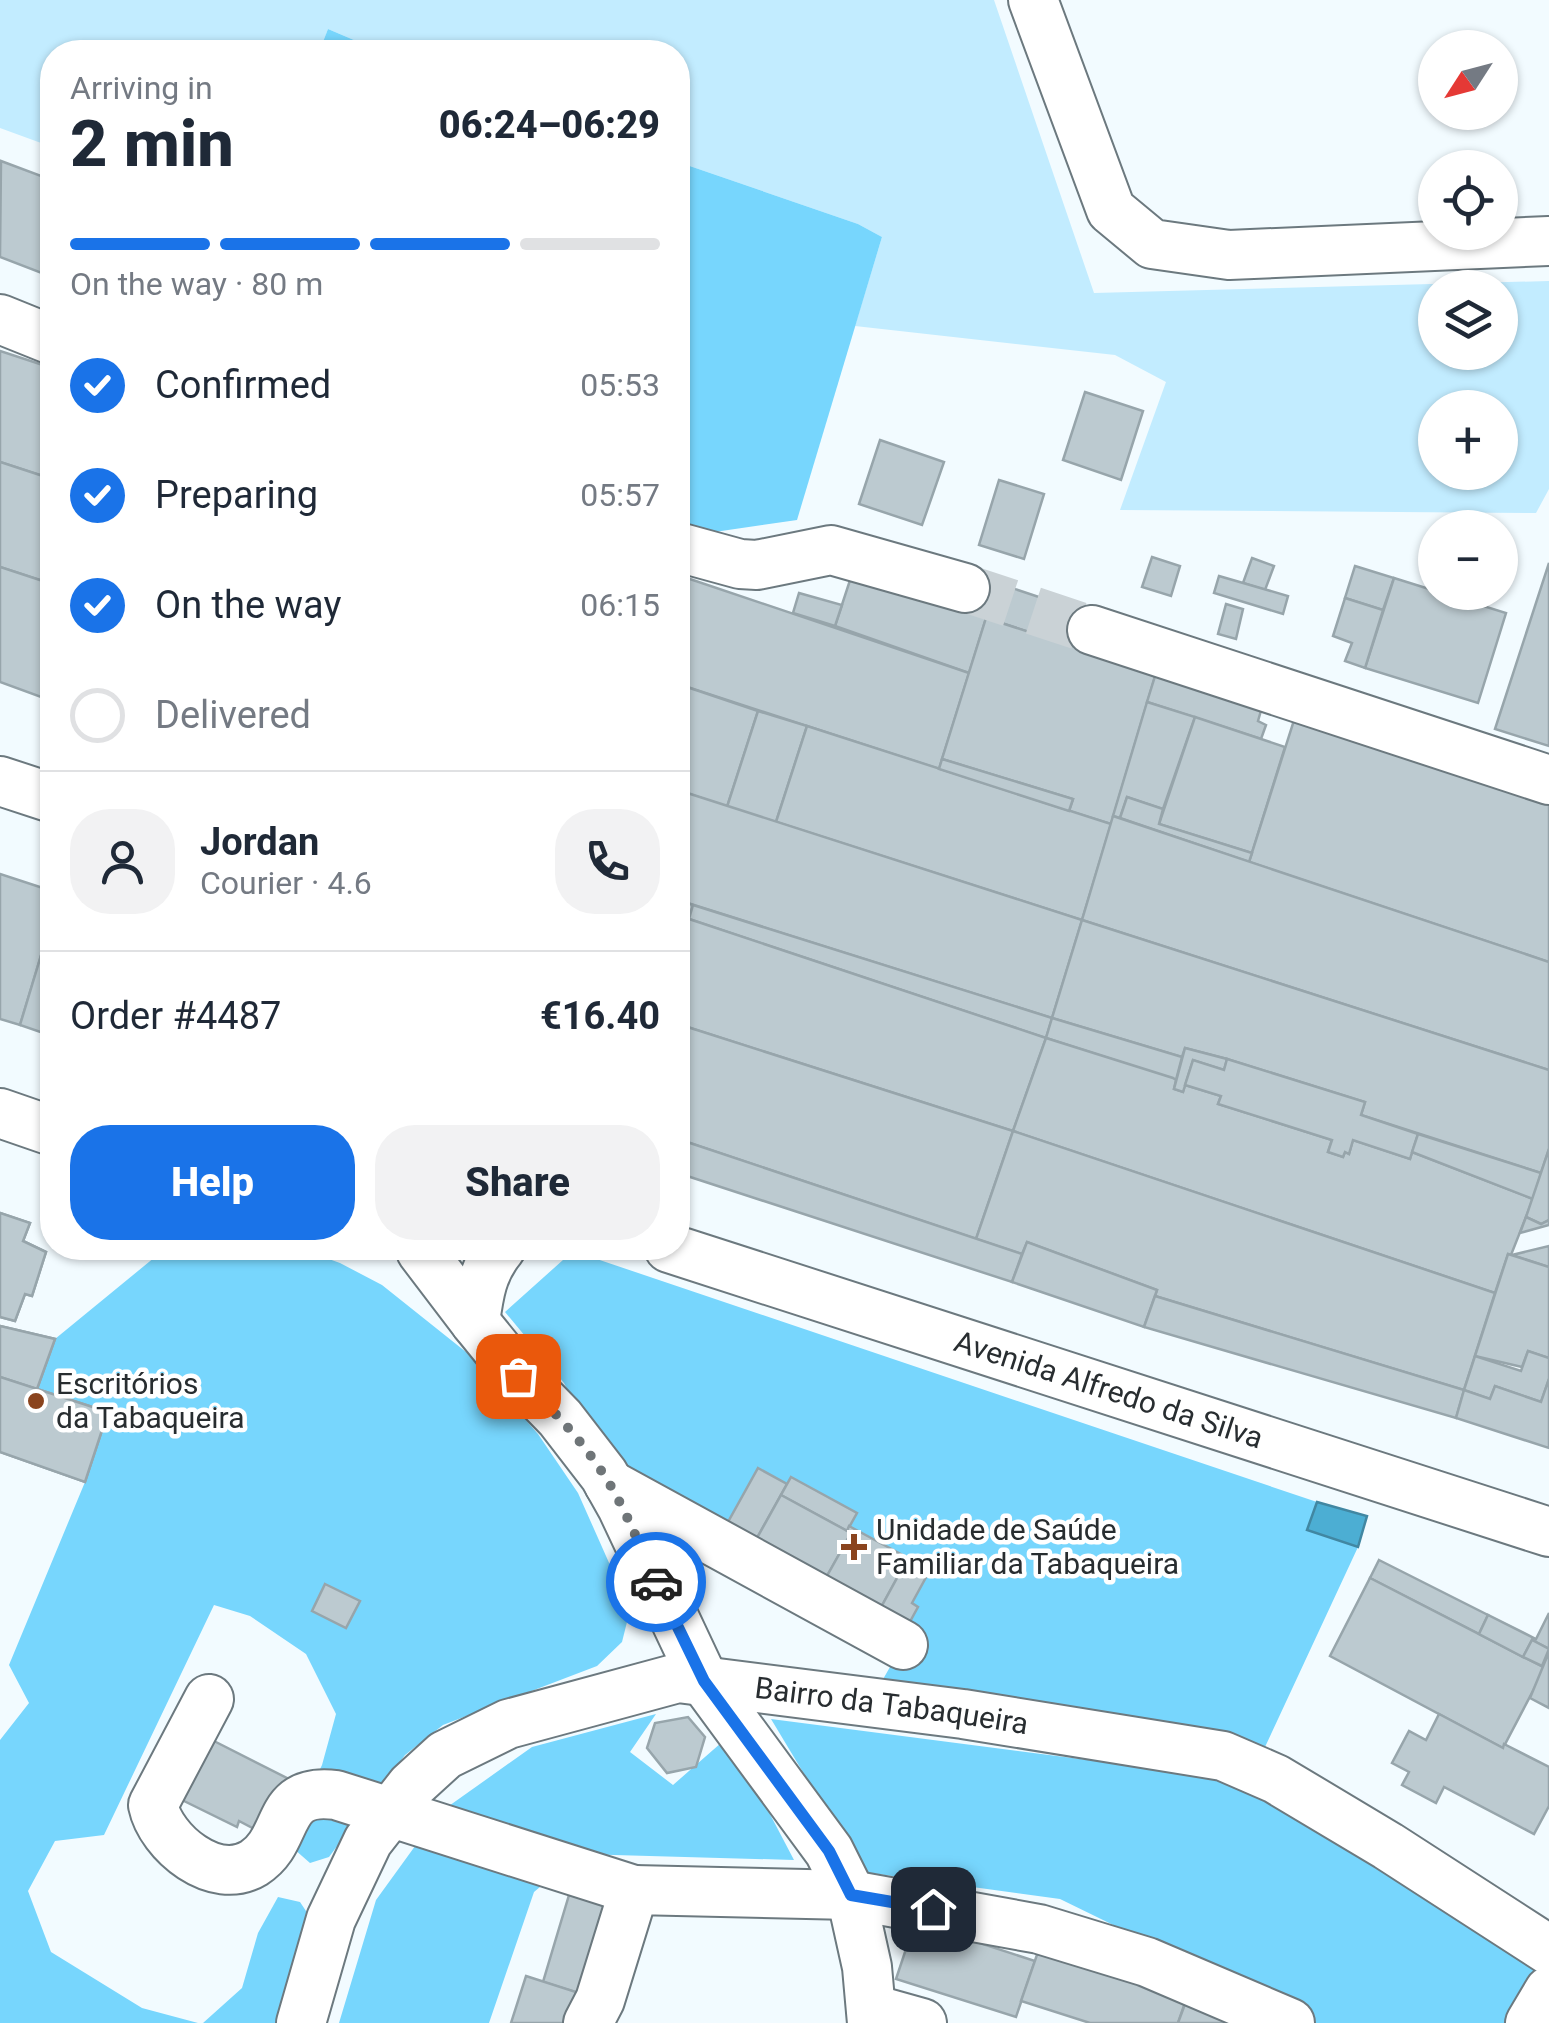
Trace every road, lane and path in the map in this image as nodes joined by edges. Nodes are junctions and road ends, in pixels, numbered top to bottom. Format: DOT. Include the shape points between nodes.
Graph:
graph roads {
  1 [pos="1033,0"];
  2 [pos="1549,241"];
  3 [pos="0,320"];
  4 [pos="40,335"];
  5 [pos="690,550"];
  6 [pos="966,588"];
  7 [pos="1092,630"];
  8 [pos="1549,780"];
  9 [pos="0,781"];
  10 [pos="40,794"];
  11 [pos="0,1112"];
  12 [pos="40,1126"];
  13 [pos="690,1255"];
  14 [pos="421,1260"];
  15 [pos="492,1260"];
  16 [pos="475,1322"];
  17 [pos="609,1484"];
  18 [pos="1549,1532"];
  19 [pos="903,1645"];
  20 [pos="704,1681"];
  21 [pos="208,1699"];
  22 [pos="388,1814"];
  23 [pos="634,1890"];
  24 [pos="851,1895"];
  25 [pos="1549,1950"];
  26 [pos="1549,1991"];
  27 [pos="872,2016"];
  28 [pos="301,2023"];
  29 [pos="588,2023"];
  30 [pos="922,2023"];
  31 [pos="1290,2023"];
  32 [pos="1530,2023"];
  1 -- 2 [label="street" via="1111,210 1152,244 1229,255"];
  3 -- 4 [label="street"];
  5 -- 6 [label="street" via="758,564 831,550"];
  7 -- 8 [label="street"];
  9 -- 10 [label="street"];
  11 -- 12 [label="street"];
  13 -- 18 [label="street, Avenida Alfredo da Silva"];
  14 -- 16 [label="street"];
  15 -- 16 [label="street" via="480,1283"];
  16 -- 17 [label="street"];
  17 -- 19 [label="street"];
  17 -- 20 [label="street"];
  20 -- 22 [label="street, Bairro da Tabaqueira" via="678,1678 508,1724 445,1754"];
  20 -- 24 [label="street" via="829,1851"];
  20 -- 25 [label="street, Bairro da Tabaqueira" via="1222,1756 1276,1778"];
  21 -- 22 [label="street" via="154,1806 172,1844 197,1861 228,1868 253,1863 289,1809 319,1793"];
  22 -- 23 [label="street"];
  22 -- 28 [label="street, Bairro da Tabaqueira" via="331,1920"];
  23 -- 24 [label="street"];
  23 -- 29 [label="street"];
  24 -- 27 [label="street"];
  24 -- 31 [label="street" via="1039,1929 1147,1962"];
  26 -- 32 [label="street"];
  27 -- 30 [label="street"];
}
